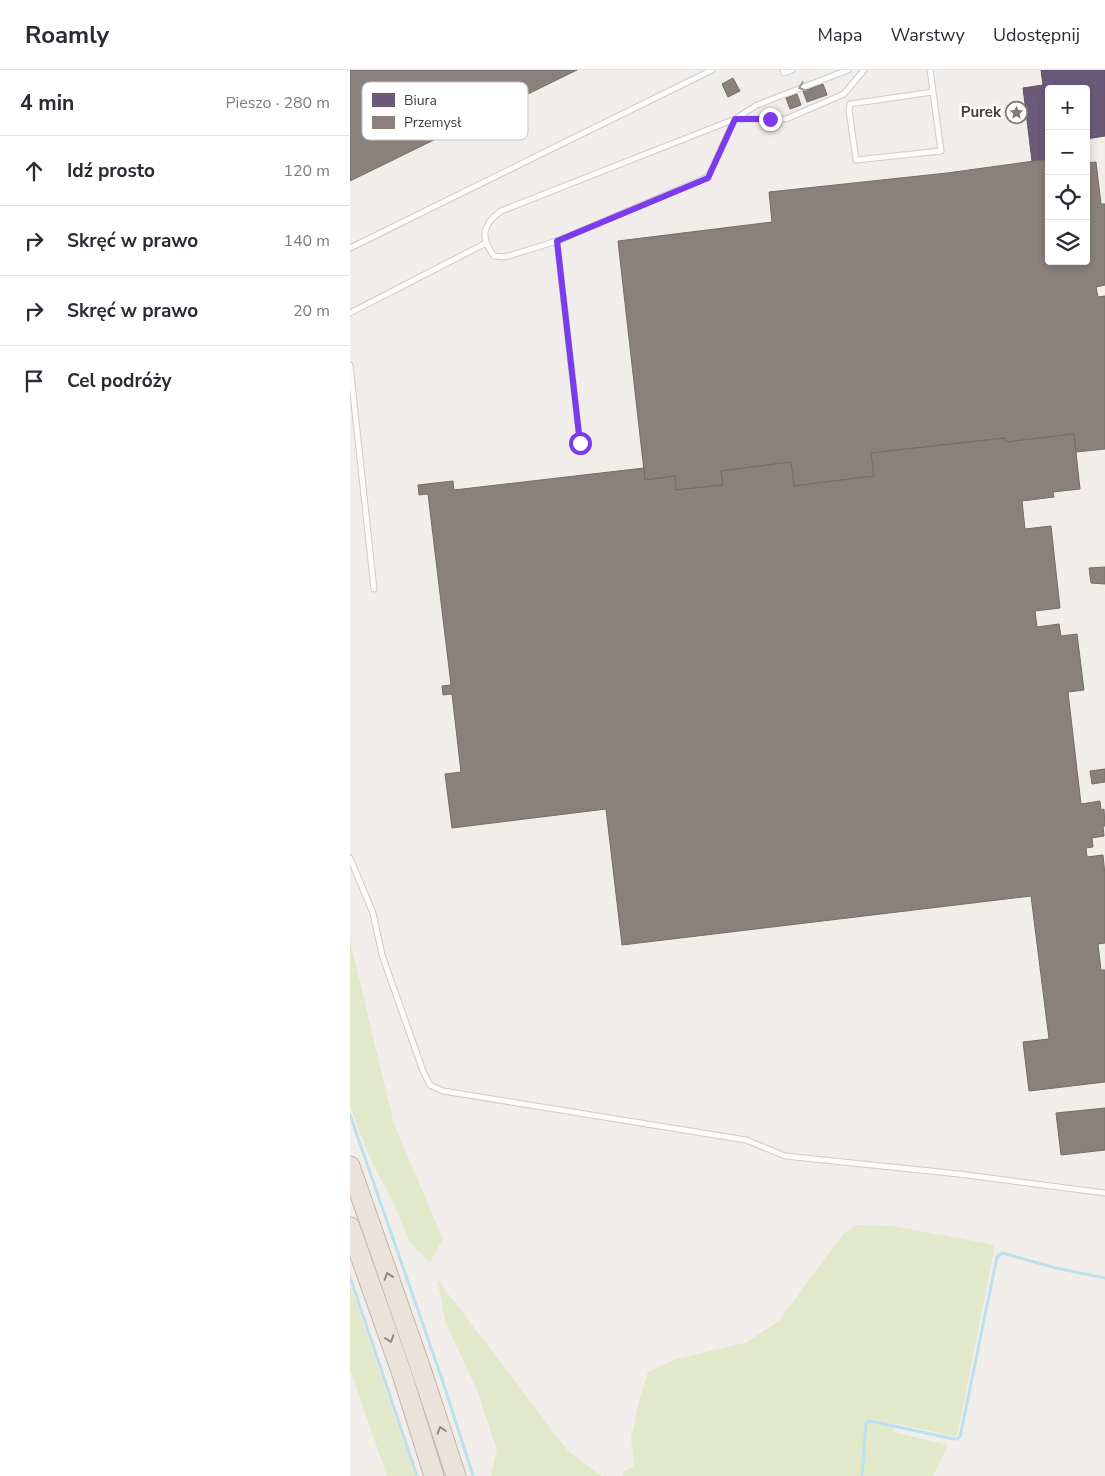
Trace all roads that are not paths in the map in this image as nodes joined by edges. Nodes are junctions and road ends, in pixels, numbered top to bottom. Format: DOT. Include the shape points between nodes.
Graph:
graph roads {
  1 [pos="712,70"];
  2 [pos="783,70"];
  3 [pos="792,70"];
  4 [pos="848,70"];
  5 [pos="864,70"];
  6 [pos="930,70"];
  7 [pos="933,92"];
  8 [pos="844,94"];
  9 [pos="850,104"];
  10 [pos="735,119"];
  11 [pos="557,241"];
  12 [pos="486,243"];
  13 [pos="350,248"];
  14 [pos="350,312"];
  15 [pos="350,365"];
  16 [pos="353,414"];
  17 [pos="580,443"];
  18 [pos="374,589"];
  19 [pos="350,858"];
  20 [pos="350,1166"];
  21 [pos="1105,1193"];
  22 [pos="350,1227"];
  23 [pos="434,1476"];
  24 [pos="456,1476"];
  1 -- 13 [label="lane"];
  2 -- 3 [label="lane" via="784,73"];
  4 -- 10 [label="lane, one-way" via="757,105"];
  5 -- 8 [label="lane"];
  6 -- 7 [label="lane"];
  7 -- 9 [label="lane"];
  7 -- 9 [label="lane" via="941,151 856,160"];
  8 -- 9 [label="lane"];
  8 -- 10 [label="lane" via="786,118"];
  10 -- 11 [label="lane" via="708,178"];
  10 -- 12 [label="lane" via="501,211 486,225"];
  11 -- 12 [label="lane" via="505,257 494,256"];
  11 -- 17 [label="lane"];
  12 -- 14 [label="lane"];
  15 -- 16 [label="lane"];
  16 -- 18 [label="lane"];
  19 -- 21 [label="lane" via="373,913 382,954 422,1071 430,1085 443,1091 746,1140 785,1156"];
  24 -- 20 [label="highway, one-way"];
  22 -- 23 [label="highway, one-way"];
}
